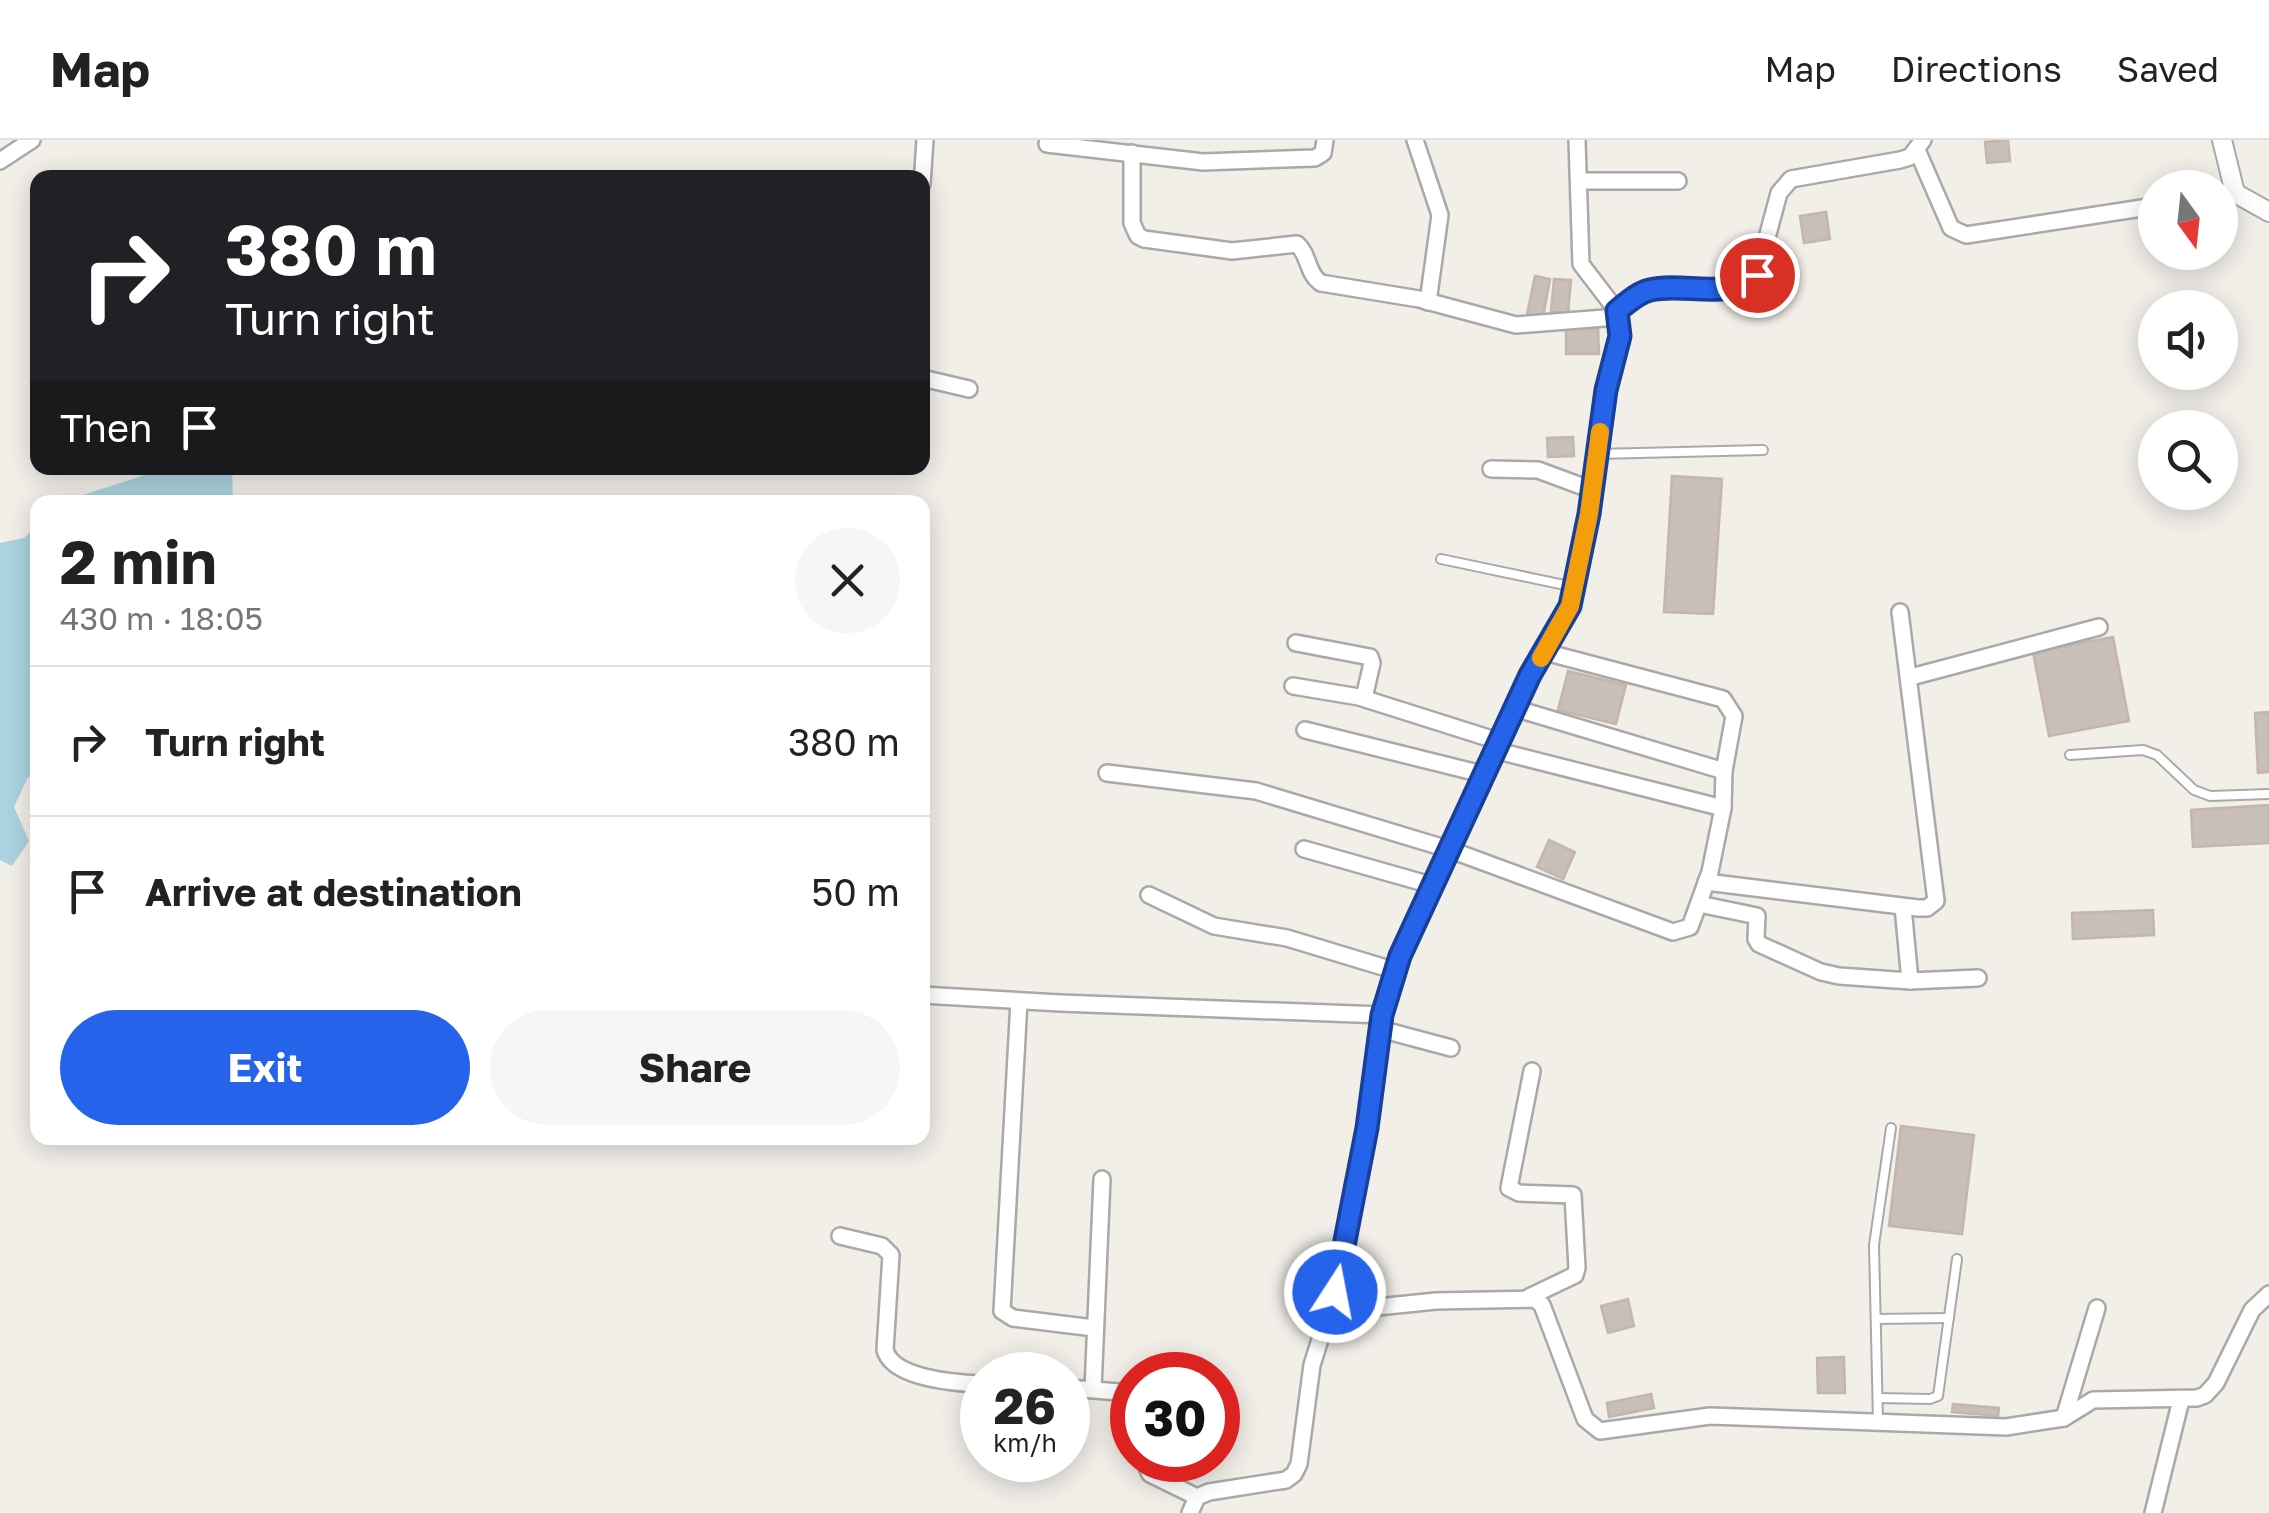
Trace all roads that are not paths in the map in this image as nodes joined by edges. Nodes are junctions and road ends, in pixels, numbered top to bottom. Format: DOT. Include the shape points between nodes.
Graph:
graph roads {
  1 [pos="32,140"];
  2 [pos="924,140"];
  3 [pos="1028,140"];
  4 [pos="1324,140"];
  5 [pos="1415,140"];
  6 [pos="1578,140"];
  7 [pos="2222,140"];
  8 [pos="1047,142"];
  9 [pos="1920,145"];
  10 [pos="1132,154"];
  11 [pos="0,161"];
  12 [pos="923,170"];
  13 [pos="2225,170"];
  14 [pos="1580,181"];
  15 [pos="1678,181"];
  16 [pos="2238,198"];
  17 [pos="2138,209"];
  18 [pos="2269,212"];
  19 [pos="1428,302"];
  20 [pos="1617,314"];
  21 [pos="930,380"];
  22 [pos="969,389"];
  23 [pos="1763,450"];
  24 [pos="1597,454"];
  25 [pos="1491,469"];
  26 [pos="1592,490"];
  27 [pos="1441,559"];
  28 [pos="1574,587"];
  29 [pos="1900,612"];
  30 [pos="2099,627"];
  31 [pos="1296,643"];
  32 [pos="1545,652"];
  33 [pos="1910,677"];
  34 [pos="1293,686"];
  35 [pos="1364,698"];
  36 [pos="1514,708"];
  37 [pos="1304,730"];
  38 [pos="1496,746"];
  39 [pos="2070,755"];
  40 [pos="1724,771"];
  41 [pos="1107,773"];
  42 [pos="1482,774"];
  43 [pos="2269,794"];
  44 [pos="1723,808"];
  45 [pos="1448,848"];
  46 [pos="1304,850"];
  47 [pos="1706,882"];
  48 [pos="1431,886"];
  49 [pos="1149,895"];
  50 [pos="1699,904"];
  51 [pos="1902,906"];
  52 [pos="1396,971"];
  53 [pos="1978,978"];
  54 [pos="1910,981"];
  55 [pos="930,995"];
  56 [pos="1019,1001"];
  57 [pos="1381,1022"];
  58 [pos="1451,1048"];
  59 [pos="1532,1071"];
  60 [pos="1890,1128"];
  61 [pos="1102,1179"];
  62 [pos="840,1236"];
  63 [pos="1957,1259"];
  64 [pos="2269,1294"];
  65 [pos="1529,1297"];
  66 [pos="2097,1308"];
  67 [pos="1328,1312"];
  68 [pos="1949,1318"];
  69 [pos="1876,1319"];
  70 [pos="1094,1328"];
  71 [pos="960,1383"];
  72 [pos="1092,1389"];
  73 [pos="1110,1391"];
  74 [pos="1878,1398"];
  75 [pos="2180,1400"];
  76 [pos="2064,1418"];
  77 [pos="1878,1422"];
  78 [pos="1166,1482"];
  79 [pos="1196,1497"];
  80 [pos="1190,1513"];
  81 [pos="2153,1513"];
  1 -- 11 [label="street"];
  2 -- 12 [label="street"];
  3 -- 8 [label="street"];
  4 -- 10 [label="street" via="1315,158 1222,162"];
  5 -- 19 [label="street" via="1440,215"];
  6 -- 14 [label="street"];
  7 -- 13 [label="street"];
  8 -- 10 [label="street"];
  9 -- 17 [label="street" via="1951,228 1966,235"];
  9 -- 20 [label="street" via="1900,160 1790,179 1757,275 1748,283 1650,290"];
  10 -- 19 [label="street" via="1132,224 1144,239 1232,251 1297,244 1317,281"];
  14 -- 15 [label="street"];
  14 -- 20 [label="street" via="1581,264"];
  16 -- 18 [label="street"];
  19 -- 20 [label="street" via="1516,326"];
  20 -- 24 [label="street" via="1620,336"];
  21 -- 22 [label="street"];
  23 -- 24 [label="lane"];
  24 -- 26 [label="street"];
  25 -- 26 [label="street" via="1538,470"];
  26 -- 28 [label="street"];
  27 -- 28 [label="lane"];
  28 -- 32 [label="street"];
  29 -- 33 [label="street"];
  30 -- 33 [label="street"];
  31 -- 35 [label="street" via="1370,657"];
  32 -- 36 [label="street"];
  32 -- 40 [label="street" via="1723,699 1734,716"];
  33 -- 51 [label="street" via="1938,896 1927,908"];
  34 -- 35 [label="street"];
  35 -- 38 [label="street"];
  36 -- 38 [label="street"];
  36 -- 40 [label="street"];
  37 -- 42 [label="street"];
  38 -- 42 [label="street"];
  38 -- 44 [label="street"];
  39 -- 43 [label="lane" via="2143,750 2210,796"];
  40 -- 44 [label="street"];
  41 -- 45 [label="street" via="1256,791"];
  42 -- 45 [label="street"];
  44 -- 47 [label="street"];
  45 -- 48 [label="street"];
  45 -- 50 [label="street" via="1673,932 1690,926"];
  46 -- 48 [label="street"];
  47 -- 50 [label="street"];
  47 -- 51 [label="street"];
  48 -- 52 [label="street"];
  49 -- 52 [label="street" via="1214,926 1287,938"];
  50 -- 54 [label="street" via="1757,916 1756,942 1821,972"];
  51 -- 54 [label="street"];
  52 -- 57 [label="street"];
  53 -- 54 [label="street"];
  55 -- 56 [label="street"];
  56 -- 57 [label="street"];
  56 -- 70 [label="street" via="1002,1310 1013,1318"];
  57 -- 58 [label="street"];
  57 -- 67 [label="street" via="1367,1128"];
  59 -- 65 [label="street" via="1509,1188 1573,1195 1577,1268"];
  60 -- 69 [label="lane" via="1875,1231"];
  61 -- 70 [label="street"];
  62 -- 71 [label="street" via="882,1246 891,1255 885,1350 890,1362"];
  63 -- 68 [label="lane"];
  64 -- 75 [label="street" via="2252,1310 2210,1391"];
  65 -- 67 [label="street"];
  65 -- 77 [label="street" via="1542,1305 1585,1419 1600,1430 1710,1416"];
  66 -- 76 [label="street"];
  67 -- 79 [label="street" via="1294,1474"];
  68 -- 69 [label="lane"];
  68 -- 74 [label="lane" via="1938,1396"];
  69 -- 74 [label="lane"];
  70 -- 72 [label="street"];
  72 -- 73 [label="street"];
  74 -- 77 [label="lane"];
  75 -- 76 [label="street" via="2093,1400"];
  75 -- 81 [label="street"];
  76 -- 77 [label="street" via="2006,1426"];
  78 -- 79 [label="street"];
  79 -- 80 [label="street"];
}
